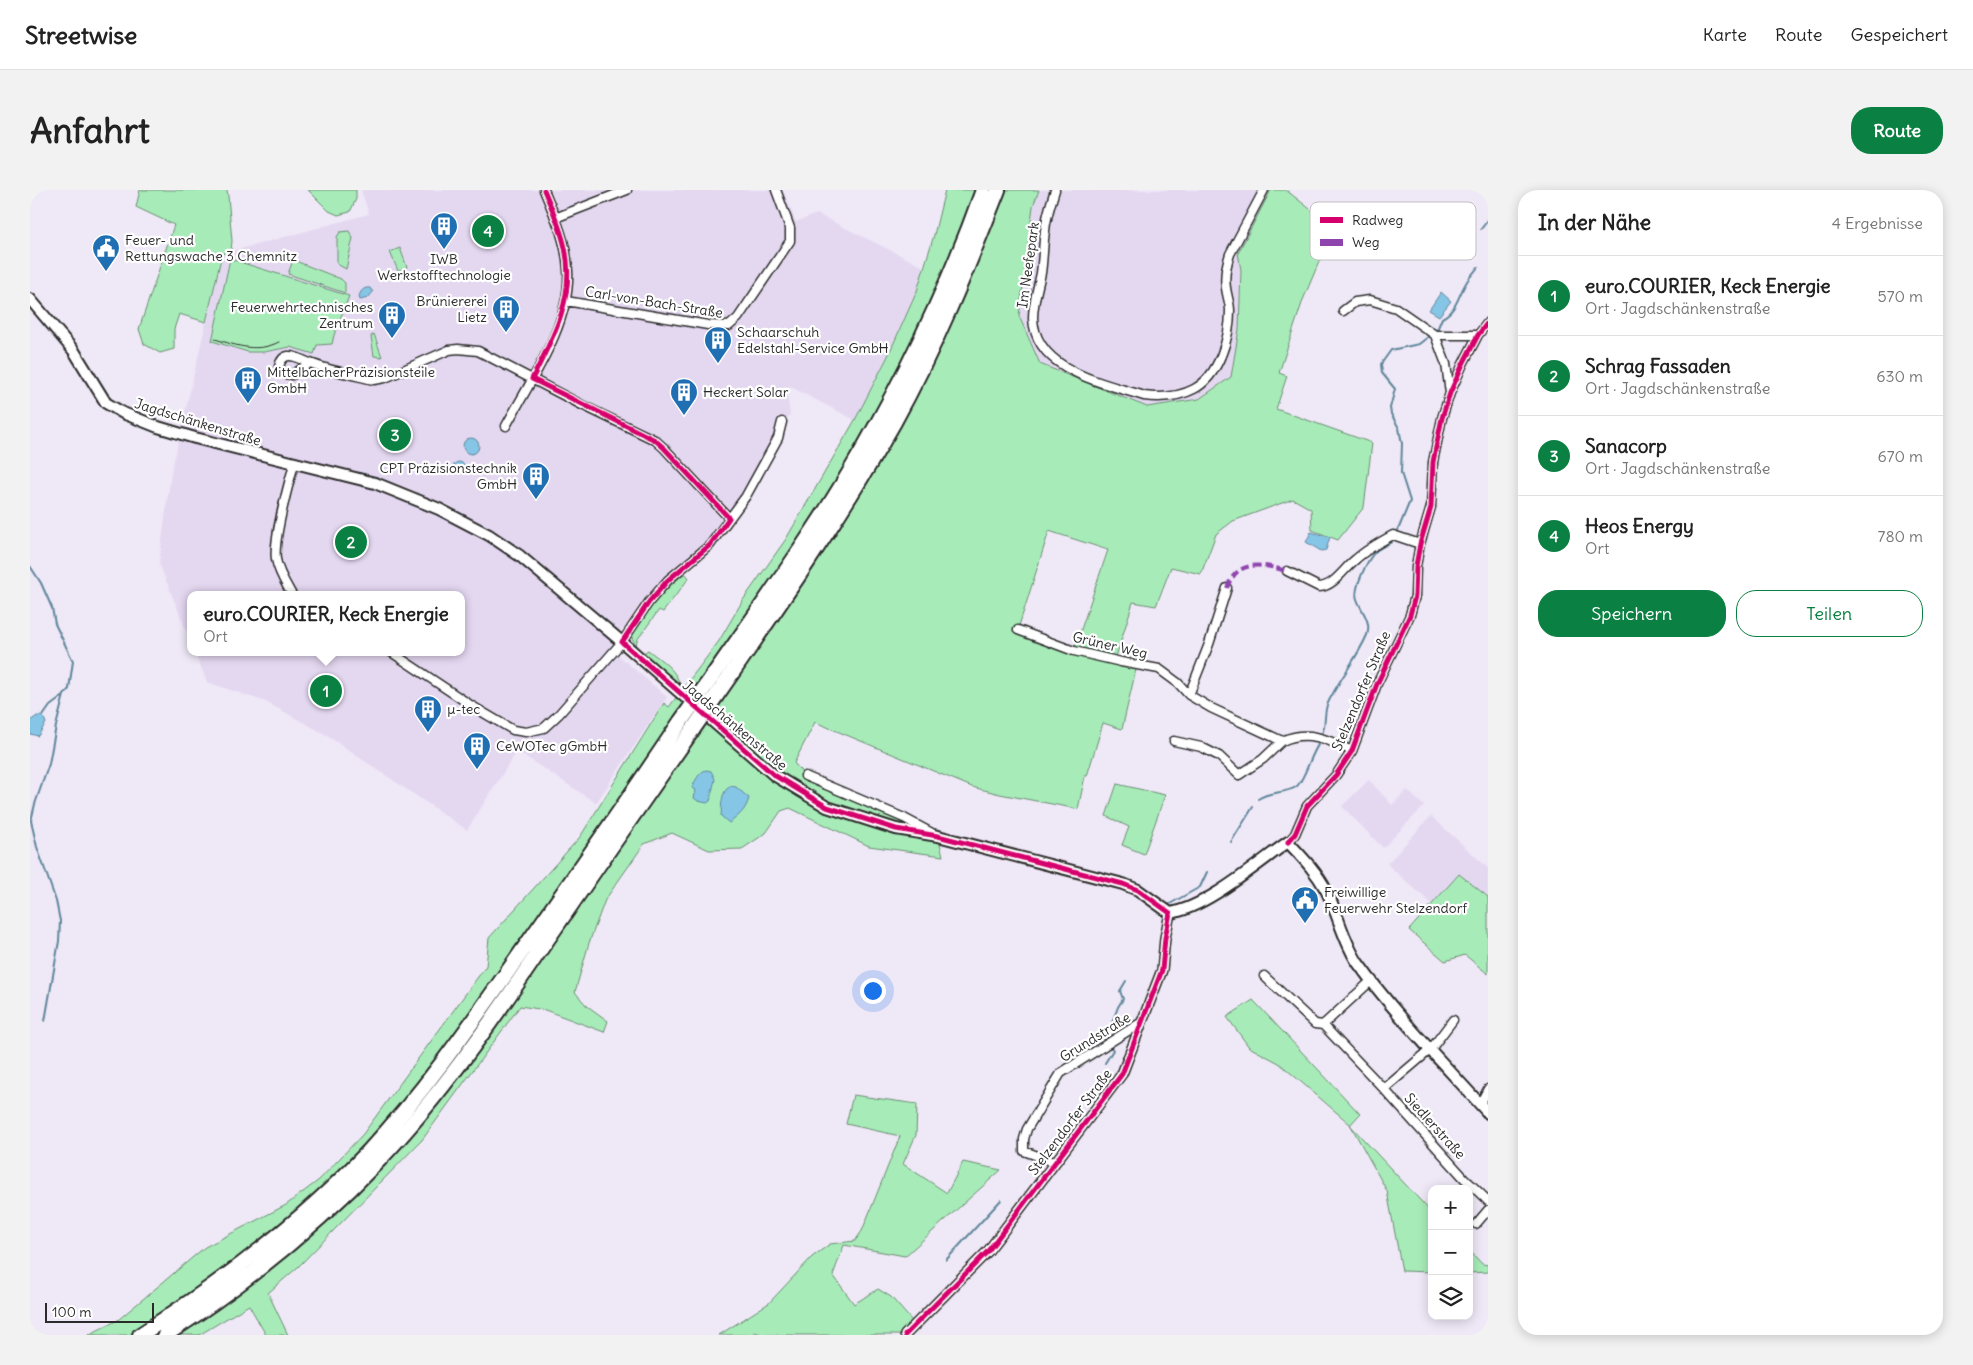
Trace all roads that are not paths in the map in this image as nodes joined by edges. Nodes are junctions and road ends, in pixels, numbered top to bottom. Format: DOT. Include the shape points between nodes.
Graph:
graph roads {
  1 [pos="544,190"];
  2 [pos="627,190"];
  3 [pos="776,190"];
  4 [pos="974,190"];
  5 [pos="983,190"];
  6 [pos="998,190"];
  7 [pos="1005,190"];
  8 [pos="1055,190"];
  9 [pos="1264,190"];
  10 [pos="989,212"];
  11 [pos="555,218"];
  12 [pos="950,274"];
  13 [pos="30,299"];
  14 [pos="566,301"];
  15 [pos="1343,311"];
  16 [pos="1488,322"];
  17 [pos="1435,335"];
  18 [pos="1478,335"];
  19 [pos="310,363"];
  20 [pos="532,379"];
  21 [pos="1450,393"];
  22 [pos="782,422"];
  23 [pos="506,426"];
  24 [pos="294,464"];
  25 [pos="729,518"];
  26 [pos="1420,544"];
  27 [pos="1286,571"];
  28 [pos="1227,588"];
  29 [pos="290,591"];
  30 [pos="1018,630"];
  31 [pos="622,642"];
  32 [pos="397,656"];
  33 [pos="710,691"];
  34 [pos="1189,695"];
  35 [pos="1282,740"];
  36 [pos="1174,741"];
  37 [pos="1352,751"];
  38 [pos="805,776"];
  39 [pos="938,836"];
  40 [pos="1288,842"];
  41 [pos="1170,913"];
  42 [pos="1264,976"];
  43 [pos="1372,980"];
  44 [pos="508,985"];
  45 [pos="1453,1020"];
  46 [pos="1142,1022"];
  47 [pos="1323,1025"];
  48 [pos="1431,1049"];
  49 [pos="1384,1089"];
  50 [pos="1488,1089"];
  51 [pos="1480,1104"];
  52 [pos="1488,1112"];
  53 [pos="1054,1162"];
  54 [pos="1488,1201"];
  55 [pos="1488,1210"];
  56 [pos="1476,1224"];
  57 [pos="140,1335"];
  58 [pos="165,1335"];
  59 [pos="905,1335"];
  1 -- 11 [label="street, Carl-von-Bach-Straße"];
  2 -- 11 [label="street"];
  3 -- 14 [label="street, Carl-von-Bach-Straße" via="790,228 790,241 738,318 729,326"];
  4 -- 12 [label="highway" via="952,255"];
  5 -- 12 [label="highway"];
  6 -- 10 [label="highway"];
  7 -- 10 [label="highway"];
  8 -- 9 [label="street, Im Neefepark" via="1046,221 1042,267 1033,308 1034,328 1041,345 1070,370 1157,398 1195,389 1214,368 1228,333 1230,308 1224,275 1226,264"];
  10 -- 33 [label="highway" via="935,342 894,421 812,555"];
  11 -- 14 [label="street, Carl-von-Bach-Straße" via="568,264"];
  12 -- 33 [label="highway" via="884,411"];
  13 -- 24 [label="main road, Jagdschänkenstraße" via="74,350 110,406 158,427"];
  14 -- 20 [label="street, Carl-von-Bach-Straße" via="557,328"];
  15 -- 17 [label="street" via="1355,302 1370,300 1396,308"];
  16 -- 18 [label="street, Stelzendorfer Straße"];
  17 -- 18 [label="street"];
  17 -- 21 [label="street" via="1446,364"];
  18 -- 21 [label="street, Stelzendorfer Straße"];
  19 -- 20 [label="street" via="374,380 458,348 478,351"];
  20 -- 23 [label="street, Carl-von-Bach-Straße"];
  20 -- 25 [label="street" via="655,440"];
  21 -- 26 [label="street, Stelzendorfer Straße" via="1433,462 1431,507"];
  22 -- 25 [label="street" via="778,438 746,496"];
  24 -- 29 [label="street" via="276,557"];
  24 -- 31 [label="main road, Jagdschänkenstraße" via="375,484 456,517 520,556"];
  25 -- 31 [label="street" via="710,545 661,588"];
  26 -- 27 [label="street" via="1393,535 1355,559 1325,586 1319,587"];
  26 -- 37 [label="street, Stelzendorfer Straße" via="1410,615 1377,684"];
  28 -- 34 [label="street"];
  30 -- 34 [label="street, Grüner Weg" via="1074,650 1159,669"];
  31 -- 32 [label="street" via="555,719 544,728 526,732 513,730 472,706"];
  31 -- 39 [label="main road, Jagdschänkenstraße" via="774,775 827,807 896,829"];
  33 -- 44 [label="highway, bridge"];
  34 -- 35 [label="street, Grüner Weg" via="1243,724"];
  35 -- 36 [label="street" via="1263,759 1239,775 1220,756 1201,747"];
  35 -- 37 [label="street" via="1308,735"];
  37 -- 40 [label="street, Stelzendorfer Straße" via="1336,775 1307,806"];
  38 -- 39 [label="street, Jagdschänkenstraße"];
  39 -- 41 [label="main road, Jagdschänkenstraße" via="1123,884 1138,890"];
  40 -- 41 [label="main road, Stelzendorfer Straße" via="1212,896 1180,912"];
  40 -- 43 [label="main road" via="1313,869 1326,890 1357,961"];
  41 -- 46 [label="street, Stelzendorfer Straße" via="1162,970"];
  42 -- 47 [label="street, Siedlerstraße" via="1314,1024"];
  43 -- 47 [label="street"];
  43 -- 48 [label="main road"];
  44 -- 57 [label="highway" via="369,1151 311,1208 257,1254"];
  44 -- 58 [label="highway" via="443,1086 414,1122 349,1190 257,1271"];
  45 -- 48 [label="street, Siedlerstraße"];
  46 -- 53 [label="street, Stelzendorfer Straße" via="1122,1074"];
  46 -- 53 [label="street, Grundstraße" via="1060,1073 1024,1139 1024,1151"];
  47 -- 49 [label="street, Siedlerstraße"];
  48 -- 49 [label="street, Siedlerstraße"];
  48 -- 51 [label="main road"];
  49 -- 54 [label="street, Siedlerstraße"];
  50 -- 51 [label="street"];
  51 -- 52 [label="main road"];
  53 -- 59 [label="street, Stelzendorfer Straße" via="988,1251"];
  55 -- 56 [label="street"];
}
